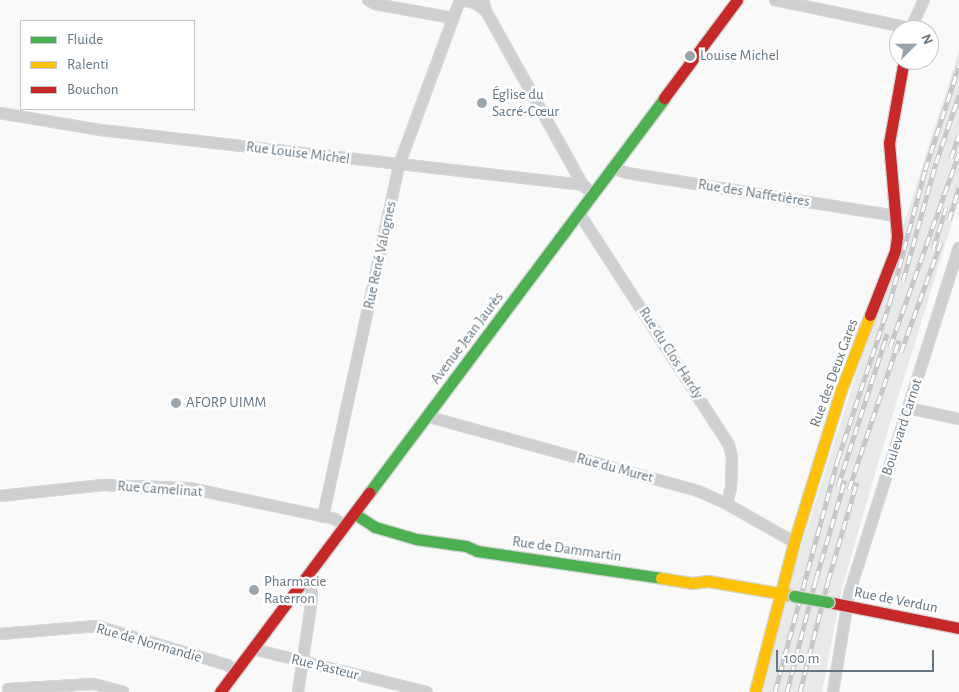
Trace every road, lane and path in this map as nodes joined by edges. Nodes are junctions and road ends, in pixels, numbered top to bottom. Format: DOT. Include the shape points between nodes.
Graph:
graph roads {
  1 [pos="368,0"];
  2 [pos="460,0"];
  3 [pos="483,0"];
  4 [pos="737,0"];
  5 [pos="775,0"];
  6 [pos="924,0"];
  7 [pos="486,11"];
  8 [pos="453,18"];
  9 [pos="914,20"];
  10 [pos="889,24"];
  11 [pos="902,70"];
  12 [pos="0,113"];
  13 [pos="399,165"];
  14 [pos="612,168"];
  15 [pos="583,185"];
  16 [pos="593,194"];
  17 [pos="579,213"];
  18 [pos="896,216"];
  19 [pos="959,248"];
  20 [pos="908,408"];
  21 [pos="428,415"];
  22 [pos="959,419"];
  23 [pos="0,496"];
  24 [pos="727,504"];
  25 [pos="354,514"];
  26 [pos="323,517"];
  27 [pos="346,526"];
  28 [pos="794,542"];
  29 [pos="310,574"];
  30 [pos="781,594"];
  31 [pos="794,596"];
  32 [pos="847,606"];
  33 [pos="959,628"];
  34 [pos="0,634"];
  35 [pos="253,649"];
  36 [pos="302,662"];
  37 [pos="237,670"];
  38 [pos="8,689"];
  39 [pos="123,692"];
  40 [pos="220,692"];
  41 [pos="298,692"];
  42 [pos="427,692"];
  43 [pos="755,692"];
  44 [pos="834,692"];
  1 -- 8 [label="street"];
  2 -- 7 [label="street" via="475,3"];
  2 -- 8 [label="street, Rue René Valognes"];
  3 -- 7 [label="street"];
  4 -- 14 [label="street, Avenue Jean Jaurès"];
  5 -- 10 [label="street"];
  6 -- 9 [label="street"];
  7 -- 15 [label="street"];
  8 -- 13 [label="street, Rue René Valognes"];
  11 -- 18 [label="street, Rue des Deux Gares" via="889,143"];
  12 -- 13 [label="street, Rue Louise Michel" via="101,130"];
  13 -- 15 [label="street, Rue Louise Michel"];
  13 -- 26 [label="street, Rue René Valognes"];
  14 -- 16 [label="street, Avenue Jean Jaurès"];
  14 -- 18 [label="street, Rue des Naffetières"];
  15 -- 16 [label="street"];
  16 -- 17 [label="street, Avenue Jean Jaurès"];
  17 -- 21 [label="street, Avenue Jean Jaurès"];
  17 -- 24 [label="street, Rue du Clos Hardy" via="726,440 732,457"];
  18 -- 28 [label="street, Rue des Deux Gares" via="895,251 841,390"];
  19 -- 20 [label="street, Boulevard Carnot"];
  20 -- 22 [label="street"];
  20 -- 32 [label="street, Boulevard Carnot"];
  21 -- 24 [label="street, Rue du Muret" via="698,491"];
  21 -- 25 [label="street, Avenue Jean Jaurès"];
  23 -- 26 [label="street, Rue Camelinat" via="102,485 189,488"];
  24 -- 28 [label="street, Rue du Muret"];
  25 -- 27 [label="street, Avenue Jean Jaurès"];
  25 -- 30 [label="street, Rue de Dammartin" via="375,527 477,551 692,583 708,581"];
  26 -- 27 [label="street, Rue Camelinat"];
  27 -- 29 [label="street, Avenue Jean Jaurès"];
  28 -- 30 [label="street, Rue des Deux Gares"];
  29 -- 35 [label="street, Avenue Jean Jaurès"];
  29 -- 36 [label="street" via="312,598"];
  30 -- 31 [label="street, Rue de Dammartin"];
  30 -- 43 [label="street, Rue des Deux Gares"];
  31 -- 32 [label="street, Rue de Verdun, bridge"];
  32 -- 33 [label="street, Rue de Verdun"];
  32 -- 44 [label="street, Boulevard Carnot"];
  34 -- 37 [label="street, Rue de Normandie" via="97,626"];
  35 -- 36 [label="street, Rue Pasteur"];
  35 -- 37 [label="street, Avenue Jean Jaurès"];
  36 -- 41 [label="street"];
  36 -- 42 [label="street, Rue Pasteur"];
  37 -- 40 [label="street, Avenue Jean Jaurès"];
  38 -- 39 [label="street" via="94,684"];
}
